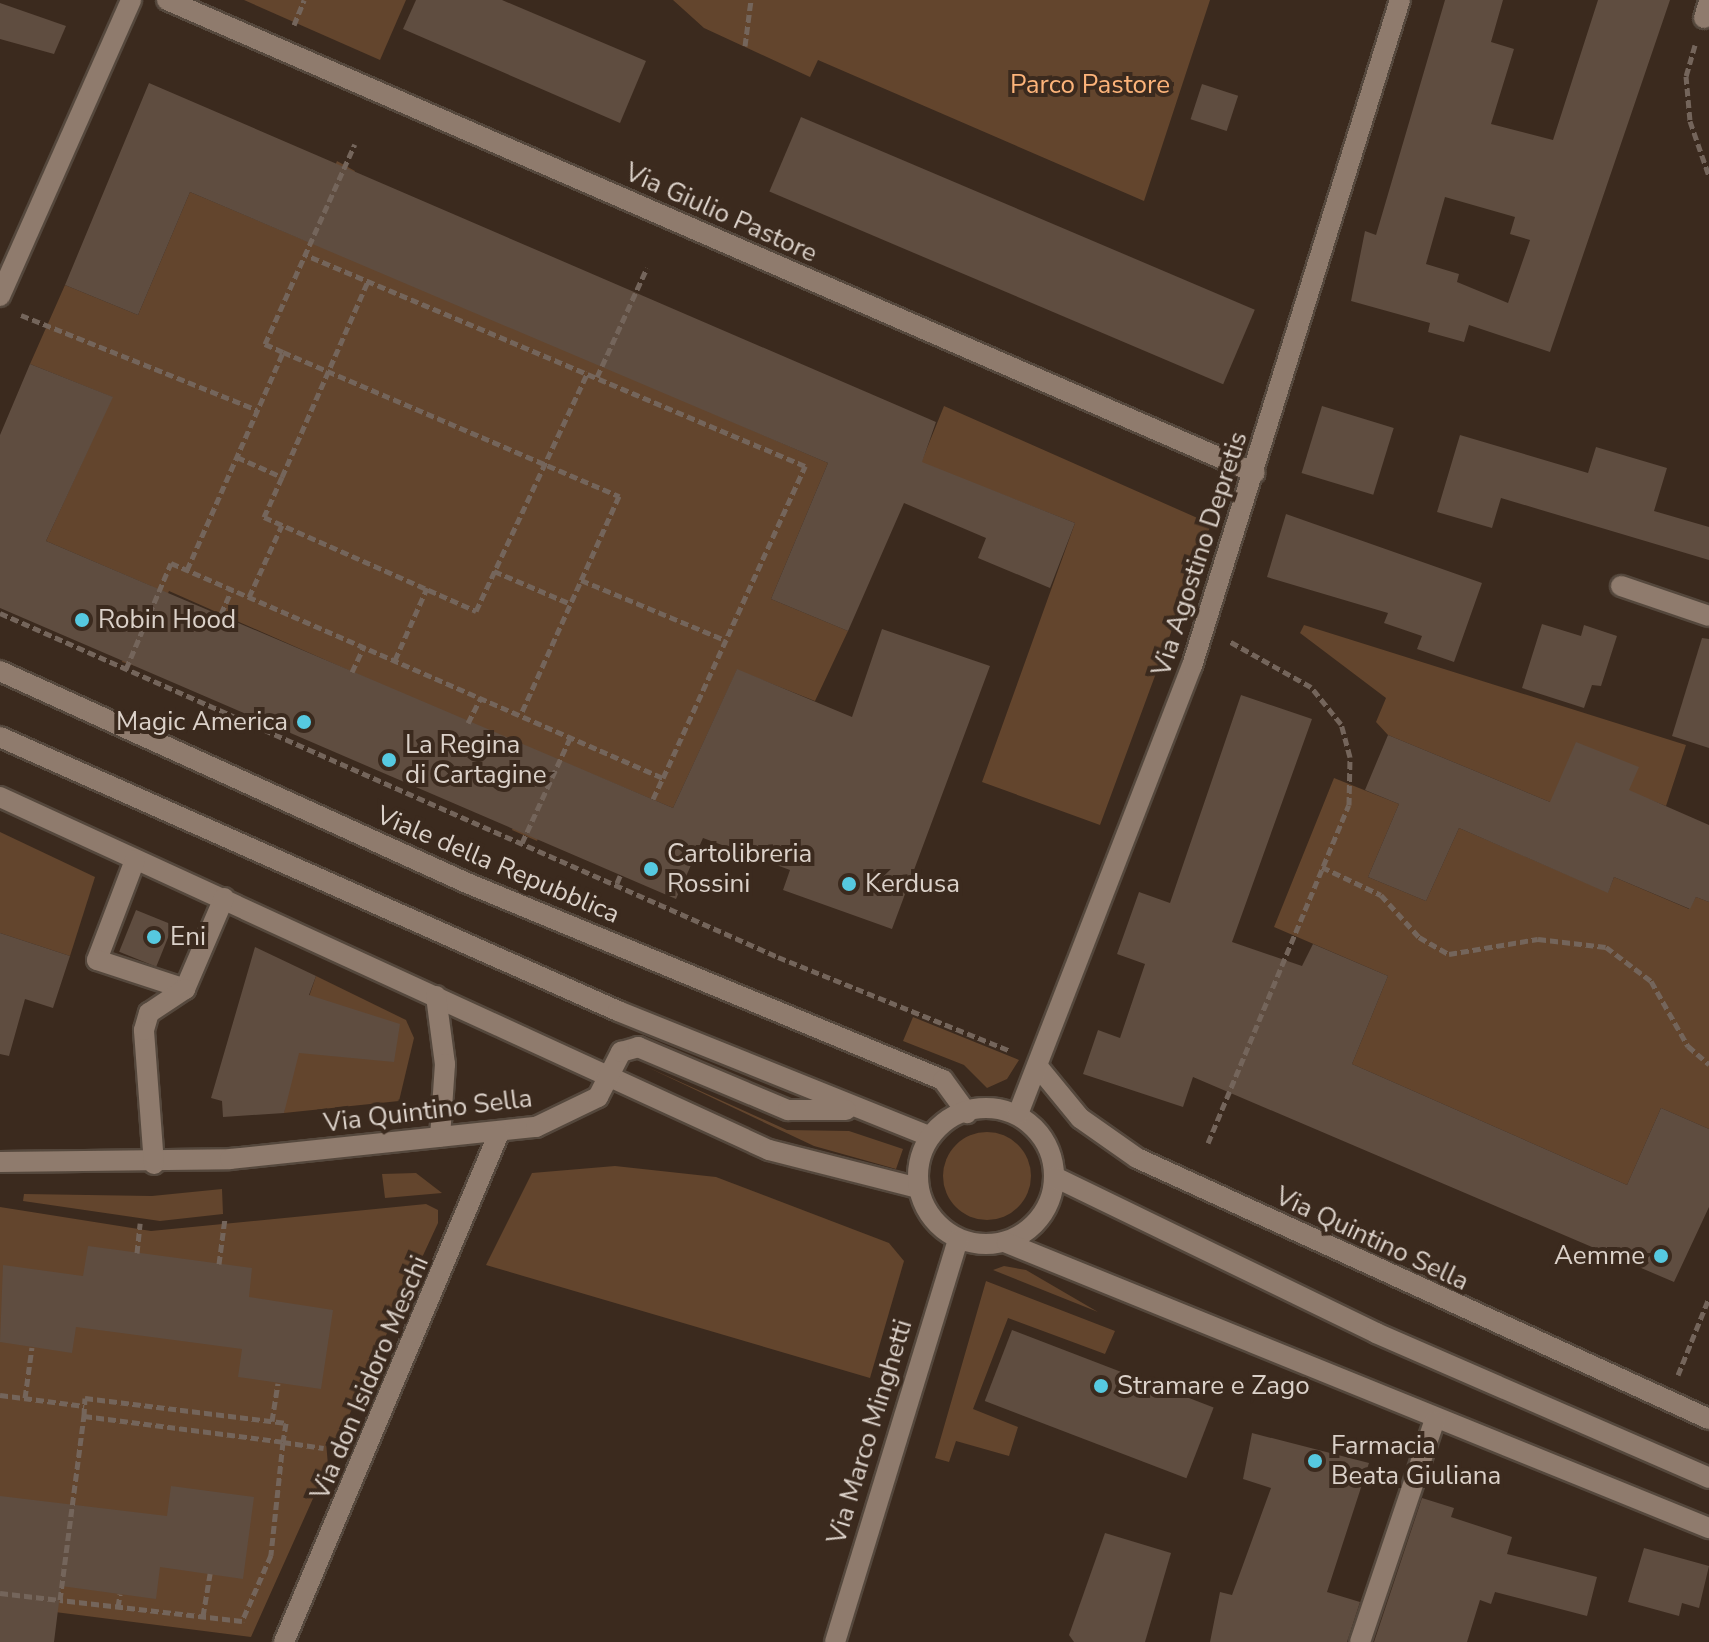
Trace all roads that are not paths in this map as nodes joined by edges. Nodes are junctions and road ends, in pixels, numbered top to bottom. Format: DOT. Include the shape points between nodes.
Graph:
graph roads {
  1 [pos="131,0"];
  2 [pos="167,0"];
  3 [pos="1400,0"];
  4 [pos="0,296"];
  5 [pos="1255,473"];
  6 [pos="1621,586"];
  7 [pos="1709,616"];
  8 [pos="0,671"];
  9 [pos="0,737"];
  10 [pos="0,797"];
  11 [pos="135,860"];
  12 [pos="224,898"];
  13 [pos="185,989"];
  14 [pos="436,996"];
  15 [pos="1032,1063"];
  16 [pos="609,1076"];
  17 [pos="854,1109"];
  18 [pos="967,1113"];
  19 [pos="1018,1114"];
  20 [pos="499,1133"];
  21 [pos="929,1136"];
  22 [pos="440,1137"];
  23 [pos="0,1162"];
  24 [pos="154,1164"];
  25 [pos="1055,1177"];
  26 [pos="918,1188"];
  27 [pos="958,1239"];
  28 [pos="1007,1243"];
  29 [pos="1709,1419"];
  30 [pos="1434,1422"];
  31 [pos="1709,1478"];
  32 [pos="1709,1528"];
  33 [pos="284,1642"];
  34 [pos="835,1642"];
  35 [pos="1360,1642"];
  1 -- 4 [label="street"];
  2 -- 5 [label="street, Via Giulio Pastore"];
  3 -- 5 [label="street, Via Agostino Depretis"];
  5 -- 15 [label="street, Via Agostino Depretis" via="1192,666"];
  6 -- 7 [label="street"];
  8 -- 18 [label="street, Viale della Repubblica" via="467,883 943,1080"];
  9 -- 17 [label="street" via="618,1011"];
  10 -- 11 [label="street"];
  11 -- 12 [label="street"];
  11 -- 13 [label="street" via="97,960"];
  12 -- 13 [label="street"];
  12 -- 14 [label="street"];
  13 -- 24 [label="street" via="149,1013 144,1030"];
  14 -- 16 [label="street"];
  14 -- 22 [label="street" via="445,1064"];
  15 -- 19 [label="street, Via Agostino Depretis"];
  15 -- 29 [label="street, Via Quintino Sella" via="1080,1118 1137,1158"];
  16 -- 17 [label="street" via="621,1052 638,1047 788,1110"];
  16 -- 20 [label="street, Via Quintino Sella" via="598,1097 561,1120"];
  16 -- 26 [label="street" via="769,1150"];
  17 -- 21 [label="street"];
  18 -- 19 [label="street"];
  18 -- 21 [label="street"];
  19 -- 25 [label="street" via="1045,1142"];
  20 -- 22 [label="street, Via Quintino Sella"];
  20 -- 33 [label="street, Via don Isidoro Meschi"];
  21 -- 26 [label="street"];
  22 -- 24 [label="street, Via Quintino Sella"];
  23 -- 24 [label="street, Via Quintino Sella"];
  25 -- 28 [label="street" via="1041,1218"];
  25 -- 31 [label="street" via="1376,1333"];
  26 -- 27 [label="street" via="939,1225"];
  27 -- 28 [label="street"];
  27 -- 34 [label="street, Via Marco Minghetti"];
  28 -- 30 [label="street"];
  30 -- 32 [label="street"];
  30 -- 35 [label="street"];
}
